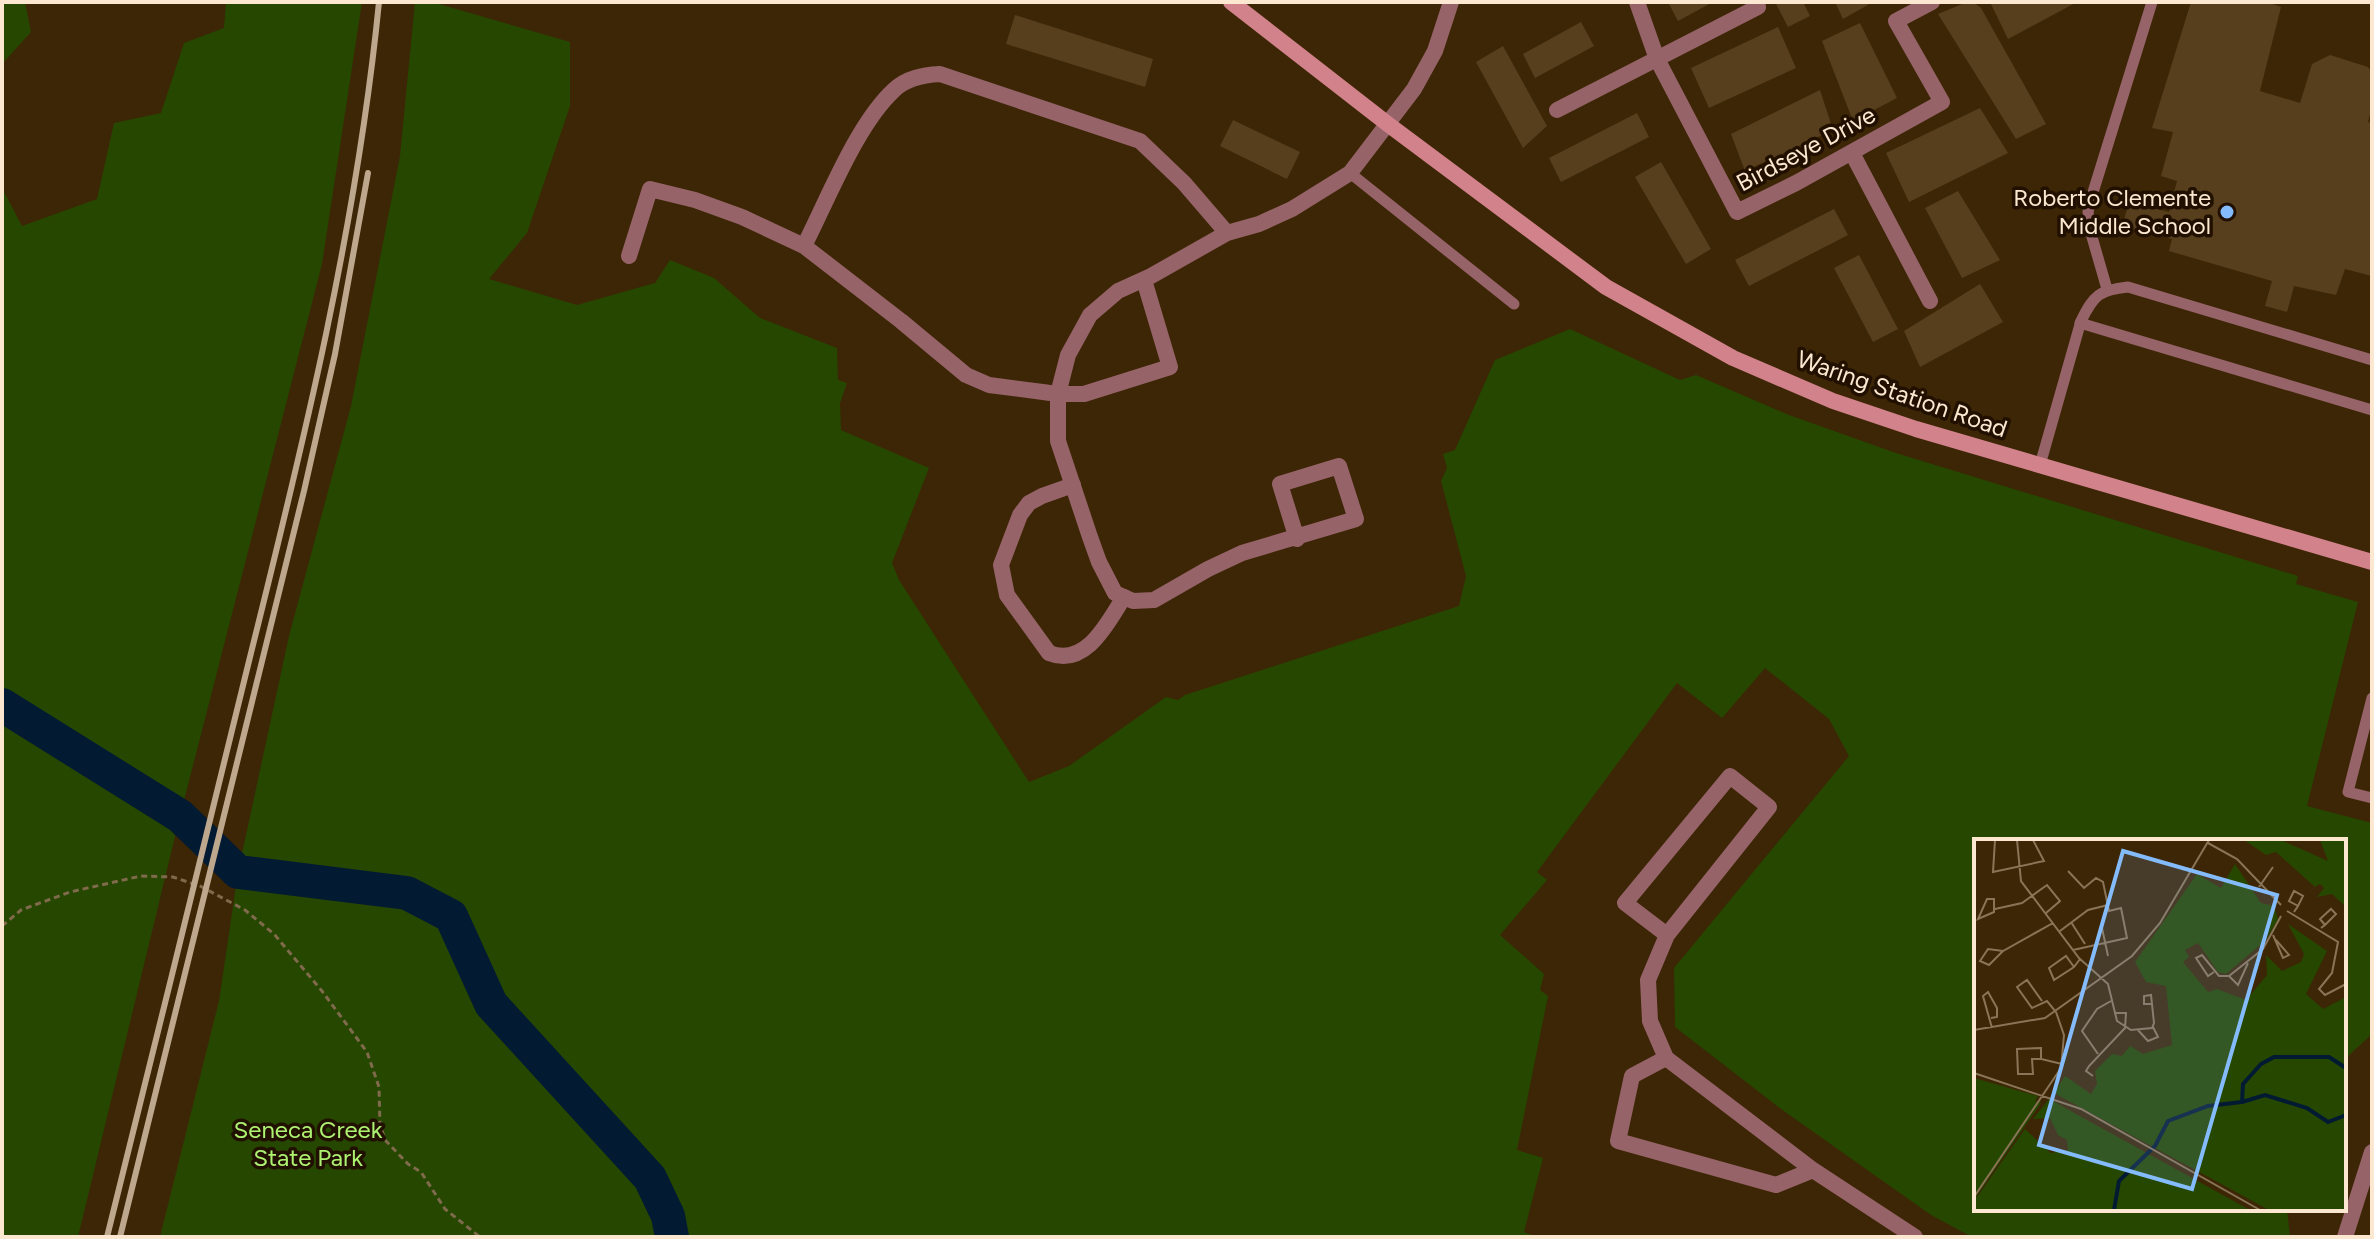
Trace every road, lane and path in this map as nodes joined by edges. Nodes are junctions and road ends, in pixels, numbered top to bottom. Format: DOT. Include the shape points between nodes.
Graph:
graph roads {
  1 [pos="1231,2"];
  2 [pos="1451,2"];
  3 [pos="1637,2"];
  4 [pos="1932,2"];
  5 [pos="2152,2"];
  6 [pos="1758,7"];
  7 [pos="1657,59"];
  8 [pos="1557,110"];
  9 [pos="1389,125"];
  10 [pos="1852,153"];
  11 [pos="1350,173"];
  12 [pos="1227,233"];
  13 [pos="804,246"];
  14 [pos="629,256"];
  15 [pos="1144,280"];
  16 [pos="2107,289"];
  17 [pos="1930,301"];
  18 [pos="1514,304"];
  19 [pos="2080,323"];
  20 [pos="2372,360"];
  21 [pos="1058,394"];
  22 [pos="2372,410"];
  23 [pos="2040,465"];
  24 [pos="1073,485"];
  25 [pos="1297,539"];
  26 [pos="2372,562"];
  27 [pos="1124,597"];
  28 [pos="2372,698"];
  29 [pos="2372,798"];
  30 [pos="2,926"];
  31 [pos="1667,935"];
  32 [pos="1666,1058"];
  33 [pos="2372,1152"];
  34 [pos="1813,1170"];
  35 [pos="480,1237"];
  36 [pos="1915,1237"];
  37 [pos="2345,1237"];
  1 -- 9 [label="street, Waring Station Road"];
  2 -- 9 [label="street" via="1435,51"];
  3 -- 7 [label="street, Birdseye Drive"];
  4 -- 10 [label="street, Birdseye Drive" via="1896,21 1942,102"];
  5 -- 16 [label="lane" via="2088,212"];
  6 -- 7 [label="street"];
  7 -- 8 [label="street"];
  7 -- 10 [label="street, Birdseye Drive" via="1737,212"];
  9 -- 11 [label="street"];
  9 -- 23 [label="street, Waring Station Road" via="1606,287 1733,358 1833,401"];
  10 -- 17 [label="street"];
  11 -- 12 [label="street" via="1292,209"];
  11 -- 18 [label="lane"];
  12 -- 13 [label="street" via="1140,141 940,74 918,76 895,88 863,129"];
  12 -- 15 [label="street"];
  13 -- 14 [label="street" via="742,217 650,189"];
  13 -- 21 [label="street" via="966,375 989,385"];
  15 -- 21 [label="street" via="1118,291 1090,315 1068,355"];
  15 -- 21 [label="street" via="1170,367 1084,394"];
  16 -- 19 [label="lane" via="2090,303"];
  16 -- 20 [label="lane" via="2128,287"];
  19 -- 22 [label="lane"];
  19 -- 23 [label="lane"];
  21 -- 24 [label="street" via="1058,441"];
  23 -- 26 [label="street, Waring Station Road"];
  24 -- 27 [label="street" via="1099,562 1115,593"];
  24 -- 27 [label="street" via="1029,503 1020,515 1001,565 1007,595 1049,653 1059,657 1091,644"];
  25 -- 25 [label="street" via="1280,484 1339,466 1356,519"];
  25 -- 27 [label="street" via="1242,553 1154,600"];
  28 -- 29 [label="lane" via="2348,792"];
  30 -- 35 [label="path" via="21,910 70,892 141,876 173,877 245,910 274,934 367,1052 379,1087 380,1126 386,1141 421,1172 445,1209"];
  31 -- 31 [label="street" via="1769,807 1730,776 1625,903"];
  31 -- 32 [label="street" via="1648,980 1650,1021"];
  32 -- 34 [label="street"];
  32 -- 34 [label="street" via="1632,1076 1618,1141 1776,1185"];
  33 -- 37 [label="street"];
  34 -- 36 [label="street"];
}
